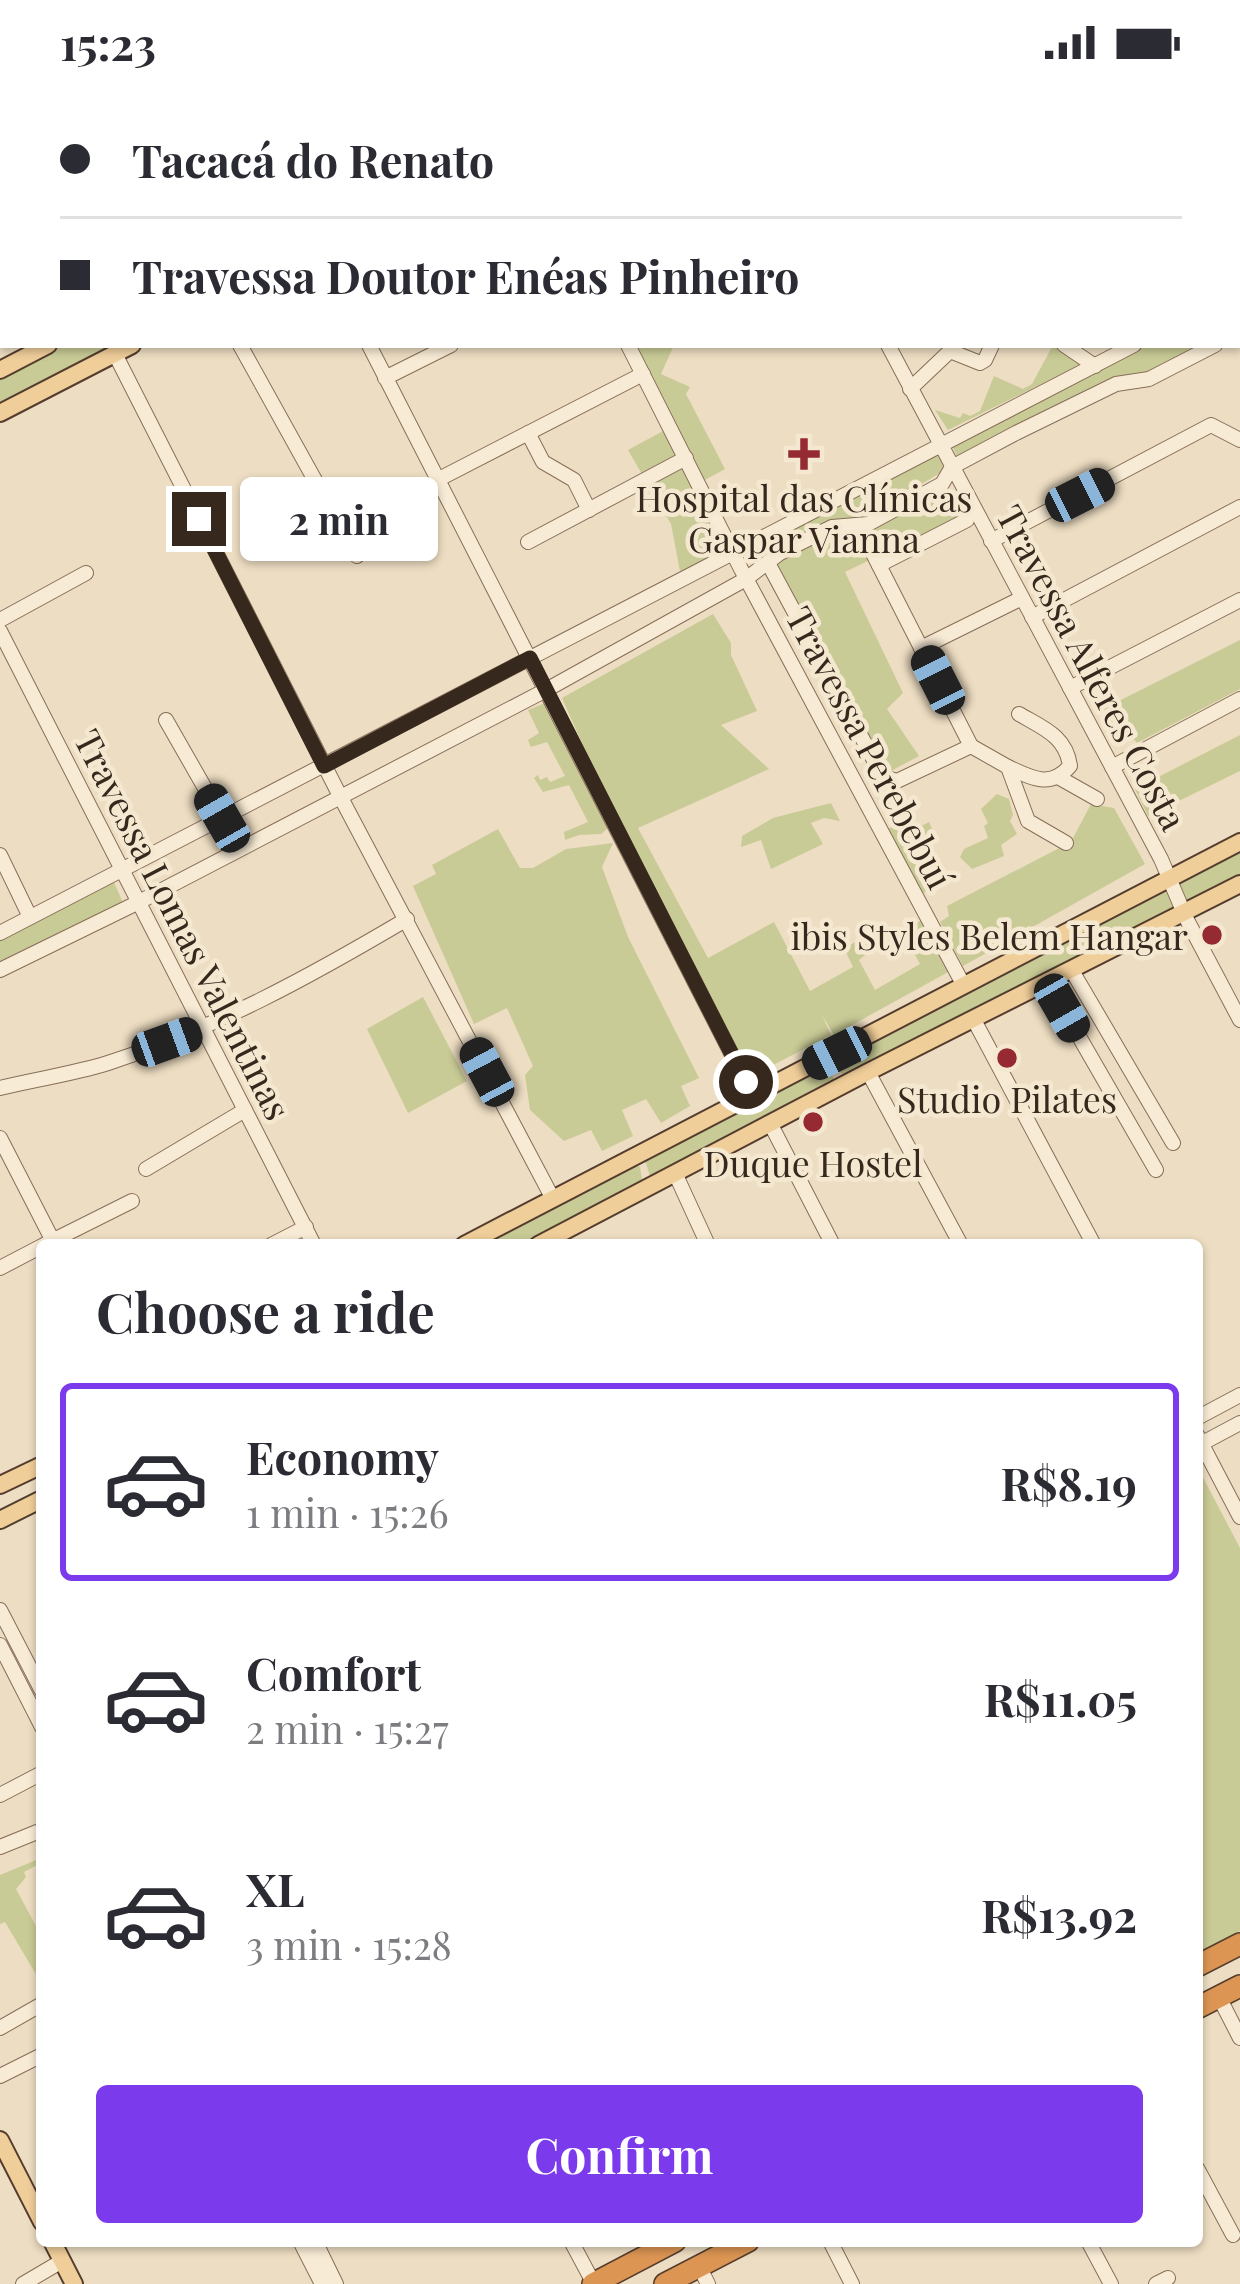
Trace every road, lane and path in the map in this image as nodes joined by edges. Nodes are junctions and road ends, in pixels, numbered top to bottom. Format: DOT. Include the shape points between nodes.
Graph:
graph roads {
  1 [pos="42,348"];
  2 [pos="242,348"];
  3 [pos="370,348"];
  4 [pos="445,348"];
  5 [pos="630,348"];
  6 [pos="890,348"];
  7 [pos="991,348"];
  8 [pos="1068,348"];
  9 [pos="1128,348"];
  10 [pos="1209,348"];
  11 [pos="124,350"];
  12 [pos="1095,366"];
  13 [pos="1,368"];
  14 [pos="643,374"];
  15 [pos="385,378"];
  16 [pos="910,389"];
  17 [pos="0,413"];
  18 [pos="528,434"];
  19 [pos="1240,440"];
  20 [pos="940,445"];
  21 [pos="686,458"];
  22 [pos="952,467"];
  23 [pos="439,479"];
  24 [pos="1240,507"];
  25 [pos="589,510"];
  26 [pos="967,520"];
  27 [pos="859,526"];
  28 [pos="992,541"];
  29 [pos="528,542"];
  30 [pos="733,554"];
  31 [pos="357,556"];
  32 [pos="768,562"];
  33 [pos="879,565"];
  34 [pos="86,573"];
  35 [pos="746,579"];
  36 [pos="1022,598"];
  37 [pos="1240,600"];
  38 [pos="1032,617"];
  39 [pos="0,620"];
  40 [pos="0,631"];
  41 [pos="921,648"];
  42 [pos="530,658"];
  43 [pos="1070,688"];
  44 [pos="546,691"];
  45 [pos="1240,699"];
  46 [pos="1019,714"];
  47 [pos="166,720"];
  48 [pos="971,746"];
  49 [pos="324,766"];
  50 [pos="1008,767"];
  51 [pos="1112,767"];
  52 [pos="1058,777"];
  53 [pos="340,796"];
  54 [pos="1097,799"];
  55 [pos="222,818"];
  56 [pos="1240,842"];
  57 [pos="1066,843"];
  58 [pos="0,855"];
  59 [pos="123,869"];
  60 [pos="1169,879"];
  61 [pos="1240,884"];
  62 [pos="139,902"];
  63 [pos="1184,913"];
  64 [pos="30,917"];
  65 [pos="407,919"];
  66 [pos="0,933"];
  67 [pos="0,970"];
  68 [pos="1071,970"];
  69 [pos="1047,981"];
  70 [pos="963,984"];
  71 [pos="974,1020"];
  72 [pos="1240,1021"];
  73 [pos="203,1029"];
  74 [pos="837,1053"];
  75 [pos="868,1072"];
  76 [pos="851,1082"];
  77 [pos="0,1088"];
  78 [pos="752,1094"];
  79 [pos="245,1110"];
  80 [pos="771,1125"];
  81 [pos="0,1138"];
  82 [pos="1173,1143"];
  83 [pos="629,1160"];
  84 [pos="146,1169"];
  85 [pos="1156,1170"];
  86 [pos="674,1173"];
  87 [pos="645,1188"];
  88 [pos="553,1199"];
  89 [pos="132,1202"];
  90 [pos="306,1227"];
  91 [pos="571,1238"];
  92 [pos="46,1239"];
  93 [pos="58,1239"];
  94 [pos="283,1239"];
  95 [pos="311,1239"];
  96 [pos="476,1239"];
  97 [pos="705,1239"];
  98 [pos="830,1239"];
  99 [pos="958,1239"];
  100 [pos="1091,1239"];
  101 [pos="36,1250"];
  102 [pos="0,1268"];
  103 [pos="1240,1395"];
  104 [pos="1203,1415"];
  105 [pos="1240,1423"];
  106 [pos="1203,1440"];
  107 [pos="1203,1451"];
  108 [pos="36,1468"];
  109 [pos="0,1485"];
  110 [pos="36,1502"];
  111 [pos="1240,1517"];
  112 [pos="0,1520"];
  113 [pos="0,1610"];
  114 [pos="0,1646"];
  115 [pos="36,1691"];
  116 [pos="36,1692"];
  117 [pos="36,1776"];
  118 [pos="0,1795"];
  119 [pos="36,1832"];
  120 [pos="0,1847"];
  121 [pos="1240,1944"];
  122 [pos="1203,1963"];
  123 [pos="1240,1986"];
  124 [pos="1219,1996"];
  125 [pos="1203,2005"];
  126 [pos="36,2007"];
  127 [pos="2,2023"];
  128 [pos="1240,2038"];
  129 [pos="36,2058"];
  130 [pos="0,2076"];
  131 [pos="0,2140"];
  132 [pos="1203,2179"];
  133 [pos="36,2210"];
  134 [pos="1233,2235"];
  135 [pos="55,2247"];
  136 [pos="310,2247"];
  137 [pos="311,2247"];
  138 [pos="574,2247"];
  139 [pos="663,2247"];
  140 [pos="740,2247"];
  141 [pos="833,2247"];
  142 [pos="1091,2247"];
  143 [pos="62,2261"];
  144 [pos="704,2275"];
  145 [pos="23,2284"];
  146 [pos="74,2284"];
  147 [pos="322,2284"];
  148 [pos="337,2284"];
  149 [pos="593,2284"];
  150 [pos="665,2284"];
  151 [pos="852,2284"];
  152 [pos="1111,2284"];
  1 -- 13 [label="main road"];
  2 -- 31 [label="street"];
  3 -- 15 [label="street"];
  4 -- 15 [label="street"];
  5 -- 14 [label="street, Travessa Perebebuí"];
  6 -- 16 [label="street, Travessa Alferes Costa"];
  7 -- 16 [label="street" via="980,363 950,351"];
  8 -- 12 [label="street"];
  9 -- 12 [label="street"];
  10 -- 22 [label="street" via="1149,379 1116,384"];
  11 -- 17 [label="main road"];
  11 -- 49 [label="street"];
  12 -- 20 [label="street"];
  14 -- 18 [label="street"];
  14 -- 21 [label="street, Travessa Perebebuí"];
  15 -- 23 [label="street"];
  16 -- 20 [label="street, Travessa Alferes Costa"];
  18 -- 23 [label="street"];
  18 -- 25 [label="street" via="543,462 574,479"];
  19 -- 28 [label="street" via="1211,425"];
  20 -- 22 [label="street, Travessa Alferes Costa"];
  20 -- 30 [label="street"];
  21 -- 25 [label="street"];
  21 -- 30 [label="street, Travessa Perebebuí"];
  22 -- 27 [label="street" via="942,484"];
  22 -- 28 [label="street, Travessa Alferes Costa"];
  23 -- 42 [label="street"];
  24 -- 38 [label="street"];
  25 -- 29 [label="street"];
  26 -- 33 [label="street"];
  27 -- 32 [label="street" via="832,527"];
  27 -- 33 [label="street"];
  28 -- 36 [label="street, Travessa Alferes Costa"];
  30 -- 35 [label="street, Travessa Perebebuí"];
  30 -- 42 [label="street"];
  32 -- 35 [label="street"];
  32 -- 48 [label="street" via="883,776 897,782"];
  33 -- 41 [label="street"];
  34 -- 39 [label="street"];
  35 -- 44 [label="street"];
  35 -- 70 [label="street, Travessa Perebebuí"];
  36 -- 38 [label="street, Travessa Alferes Costa"];
  36 -- 41 [label="street"];
  37 -- 43 [label="street"];
  38 -- 43 [label="street, Travessa Alferes Costa"];
  40 -- 59 [label="street, Travessa Lomas Valentinas"];
  41 -- 48 [label="street"];
  42 -- 44 [label="street"];
  42 -- 49 [label="street"];
  43 -- 51 [label="street, Travessa Alferes Costa"];
  44 -- 53 [label="street"];
  44 -- 78 [label="street"];
  45 -- 51 [label="street"];
  46 -- 52 [label="street" via="1060,738 1070,759"];
  47 -- 55 [label="street"];
  48 -- 50 [label="street"];
  49 -- 53 [label="street"];
  49 -- 55 [label="street"];
  50 -- 52 [label="street" via="1040,782"];
  50 -- 57 [label="street" via="1028,821"];
  51 -- 60 [label="street, Travessa Alferes Costa"];
  52 -- 54 [label="street"];
  53 -- 62 [label="street"];
  53 -- 65 [label="street"];
  55 -- 59 [label="street"];
  56 -- 60 [label="main road"];
  58 -- 64 [label="street"];
  59 -- 62 [label="street, Travessa Lomas Valentinas"];
  59 -- 64 [label="street"];
  60 -- 63 [label="street, Travessa Alferes Costa"];
  60 -- 70 [label="main road"];
  61 -- 63 [label="main road"];
  62 -- 67 [label="street"];
  62 -- 73 [label="street, Travessa Lomas Valentinas"];
  63 -- 68 [label="main road"];
  63 -- 72 [label="street, Travessa Alferes Costa"];
  64 -- 66 [label="street"];
  65 -- 73 [label="street"];
  65 -- 88 [label="street"];
  68 -- 69 [label="main road"];
  68 -- 82 [label="street"];
  69 -- 71 [label="main road"];
  69 -- 85 [label="street"];
  70 -- 74 [label="main road"];
  71 -- 75 [label="main road"];
  71 -- 100 [label="street"];
  73 -- 77 [label="street" via="91,1068"];
  73 -- 79 [label="street, Travessa Lomas Valentinas"];
  74 -- 76 [label="main road" via="834,1072"];
  74 -- 78 [label="main road"];
  75 -- 76 [label="main road"];
  75 -- 99 [label="street"];
  76 -- 80 [label="main road"];
  78 -- 83 [label="main road"];
  79 -- 84 [label="street"];
  79 -- 90 [label="street, Travessa Lomas Valentinas"];
  80 -- 86 [label="main road"];
  80 -- 98 [label="street"];
  81 -- 92 [label="street"];
  83 -- 87 [label="main road" via="645,1168"];
  83 -- 88 [label="main road"];
  86 -- 87 [label="main road"];
  86 -- 97 [label="street"];
  87 -- 91 [label="main road"];
  88 -- 96 [label="main road"];
  89 -- 93 [label="street"];
  90 -- 94 [label="street"];
  90 -- 95 [label="street, Travessa Lomas Valentinas"];
  101 -- 102 [label="street"];
  103 -- 104 [label="street"];
  105 -- 106 [label="street"];
  107 -- 111 [label="street"];
  108 -- 109 [label="main road"];
  110 -- 112 [label="main road"];
  113 -- 115 [label="street"];
  114 -- 116 [label="street"];
  117 -- 118 [label="street"];
  119 -- 120 [label="street"];
  121 -- 122 [label="highway"];
  123 -- 124 [label="highway"];
  124 -- 125 [label="highway"];
  124 -- 128 [label="street"];
  126 -- 127 [label="street"];
  129 -- 130 [label="street"];
  131 -- 133 [label="main road"];
  132 -- 134 [label="street"];
  135 -- 143 [label="main road"];
  136 -- 147 [label="street"];
  137 -- 148 [label="street"];
  138 -- 149 [label="street"];
  139 -- 149 [label="highway"];
  140 -- 144 [label="highway"];
  141 -- 151 [label="street"];
  142 -- 152 [label="street"];
  143 -- 145 [label="street"];
  143 -- 146 [label="main road"];
  144 -- 150 [label="highway"];
}
